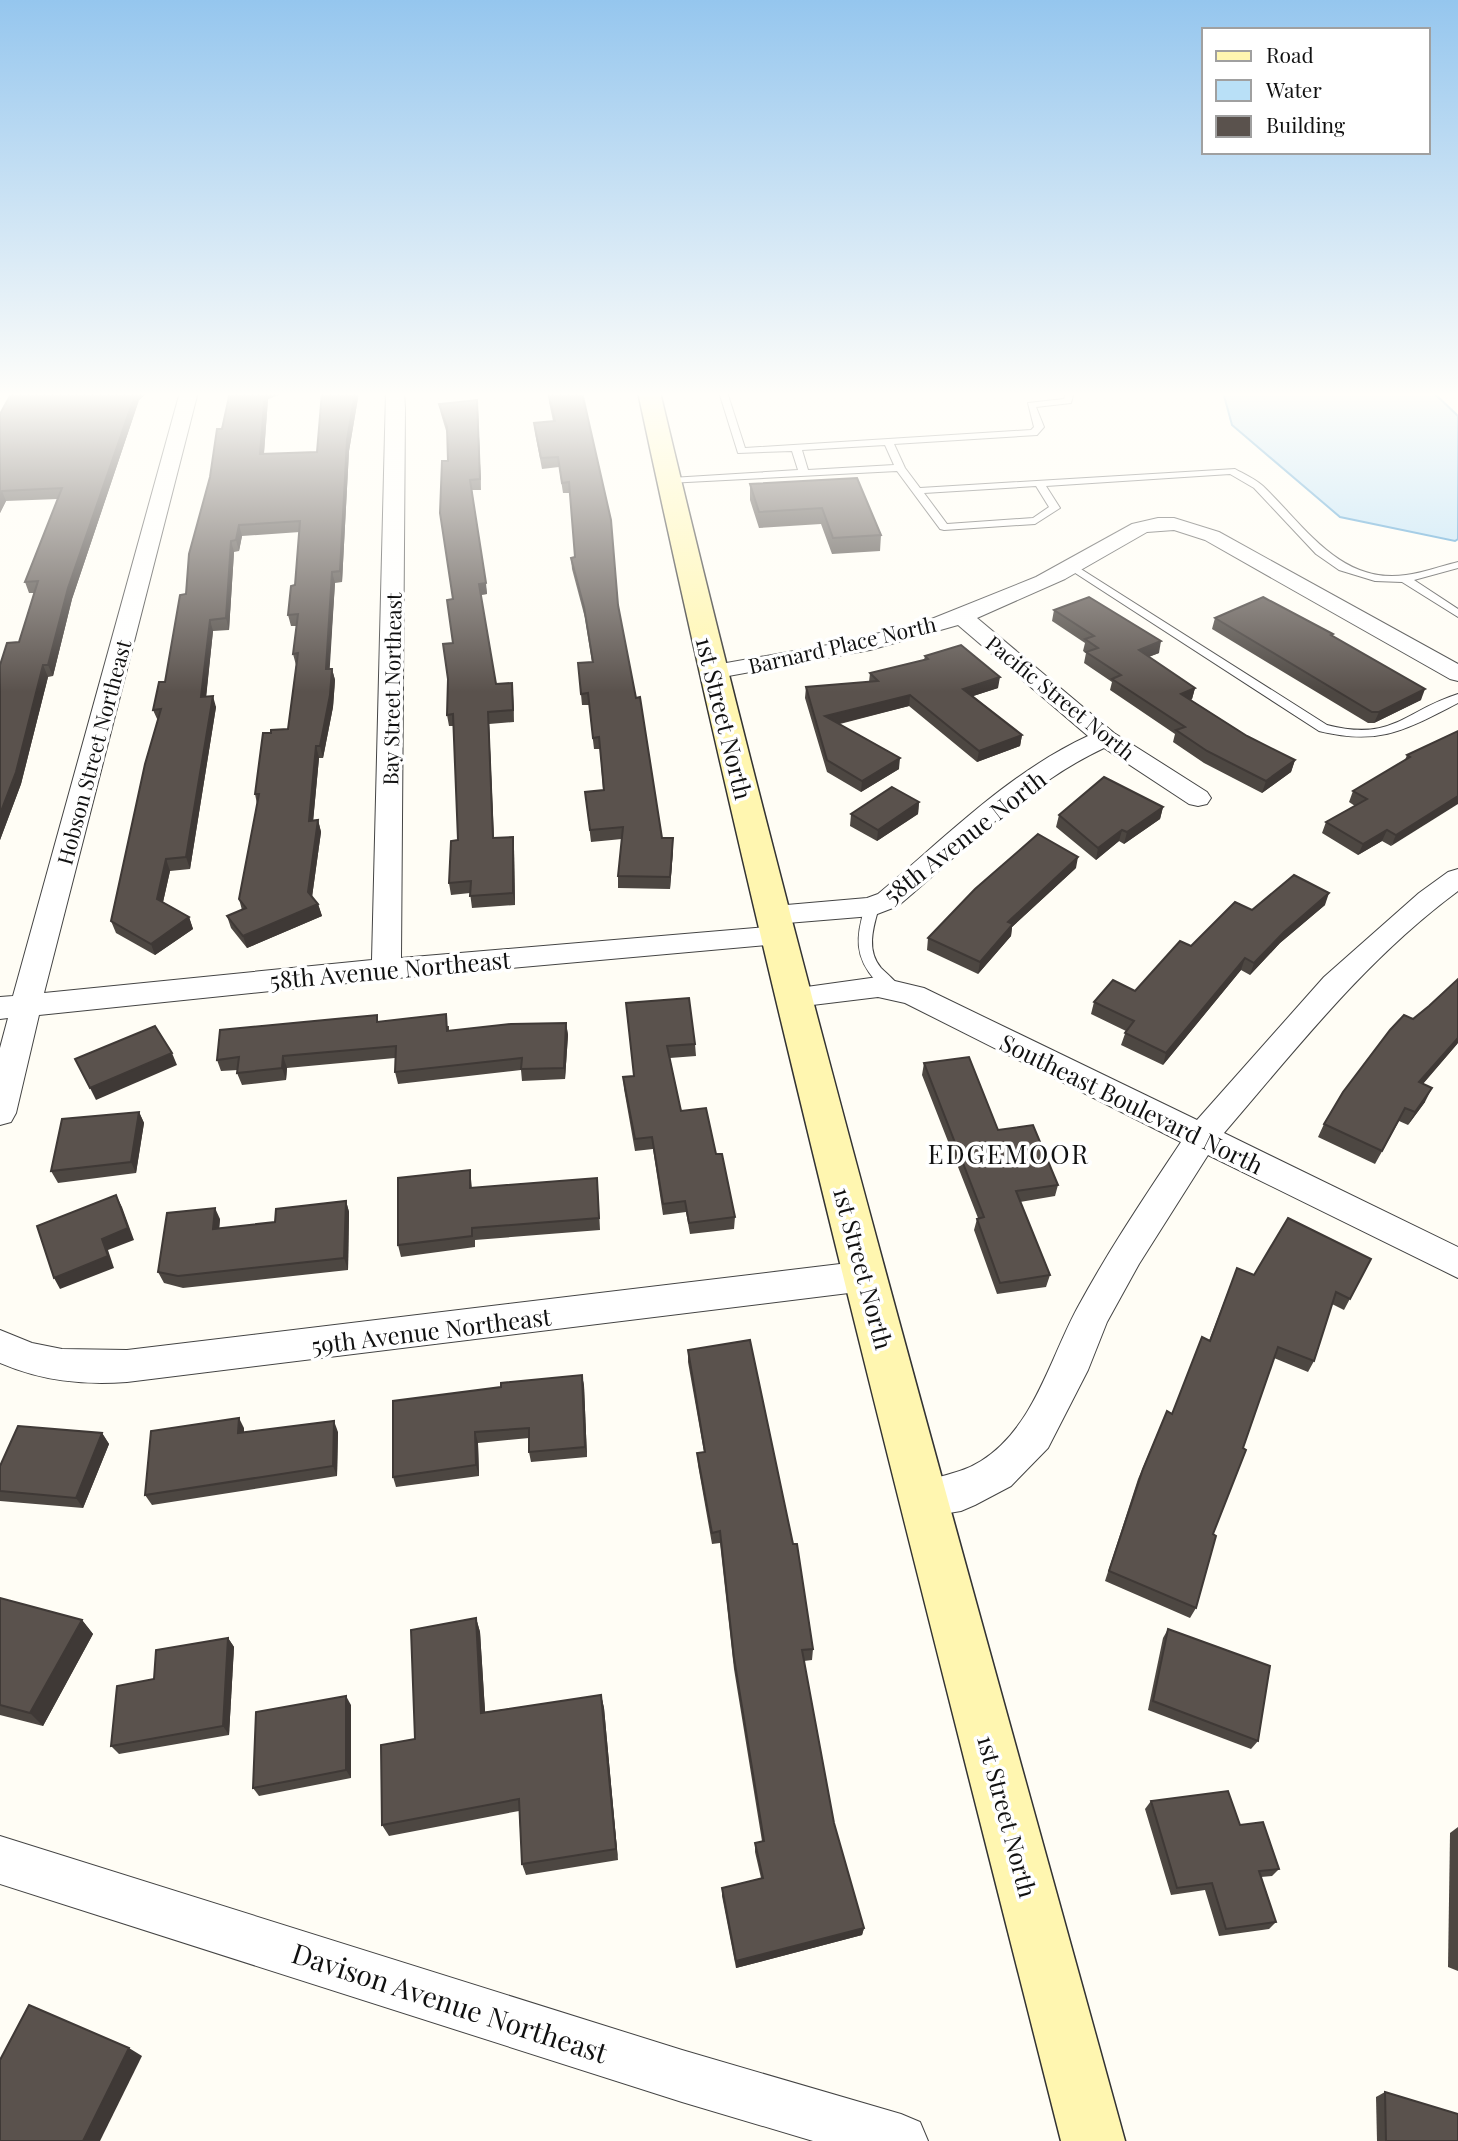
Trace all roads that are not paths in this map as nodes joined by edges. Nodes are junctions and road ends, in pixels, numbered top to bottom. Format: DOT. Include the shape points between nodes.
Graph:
graph roads {
  1 [pos="161,492"];
  2 [pos="399,492"];
  3 [pos="673,492"];
  4 [pos="917,492"];
  5 [pos="1045,492"];
  6 [pos="1263,492"];
  7 [pos="1073,566"];
  8 [pos="1457,566"];
  9 [pos="1405,579"];
  10 [pos="1458,614"];
  11 [pos="961,616"];
  12 [pos="712,672"];
  13 [pos="1458,674"];
  14 [pos="1458,698"];
  15 [pos="1105,738"];
  16 [pos="1198,798"];
  17 [pos="1458,878"];
  18 [pos="872,908"];
  19 [pos="778,926"];
  20 [pos="386,969"];
  21 [pos="894,989"];
  22 [pos="796,998"];
  23 [pos="13,1006"];
  24 [pos="0,1113"];
  25 [pos="1202,1138"];
  26 [pos="1458,1262"];
  27 [pos="865,1276"];
  28 [pos="0,1346"];
  29 [pos="925,1498"];
  30 [pos="1,1861"];
  31 [pos="901,2141"];
  32 [pos="1093,2141"];
  1 -- 23 [label="street, Hobson Street Northeast"];
  2 -- 20 [label="street, Bay Street Northeast"];
  3 -- 12 [label="street, 1st Street North"];
  4 -- 5 [label="lane" via="944,527 1035,521 1055,508"];
  6 -- 9 [label="lane" via="1320,552 1343,568 1375,578"];
  7 -- 11 [label="street, Barnard Place North"];
  7 -- 13 [label="street, Barnard Place North" via="1148,525 1197,529"];
  7 -- 14 [label="lane" via="1323,729 1374,736"];
  8 -- 9 [label="lane"];
  9 -- 10 [label="lane"];
  11 -- 12 [label="street, Barnard Place North" via="880,640"];
  11 -- 15 [label="street, Pacific Street North"];
  12 -- 19 [label="street, 1st Street North"];
  15 -- 16 [label="street, Pacific Street North"];
  15 -- 18 [label="street, 58th Avenue North" via="1077,749"];
  17 -- 25 [label="street" via="1335,984"];
  18 -- 19 [label="street, 58th Avenue North"];
  18 -- 21 [label="lane" via="863,953 870,967"];
  19 -- 20 [label="street, 58th Avenue Northeast"];
  19 -- 22 [label="street, 1st Street North"];
  20 -- 23 [label="street, 58th Avenue Northeast"];
  21 -- 22 [label="street, Southeast Boulevard North"];
  21 -- 25 [label="street, Southeast Boulevard North"];
  22 -- 27 [label="street, 1st Street North"];
  23 -- 24 [label="street, Hobson Street Northeast"];
  25 -- 26 [label="street, Southeast Boulevard North"];
  25 -- 29 [label="street" via="1126,1254 1034,1436 997,1473 961,1492"];
  27 -- 28 [label="street, 59th Avenue Northeast" via="127,1366 74,1369 28,1360"];
  27 -- 29 [label="street, 1st Street North"];
  29 -- 32 [label="street, 1st Street North"];
  30 -- 31 [label="street, Davison Avenue Northeast"];
}
